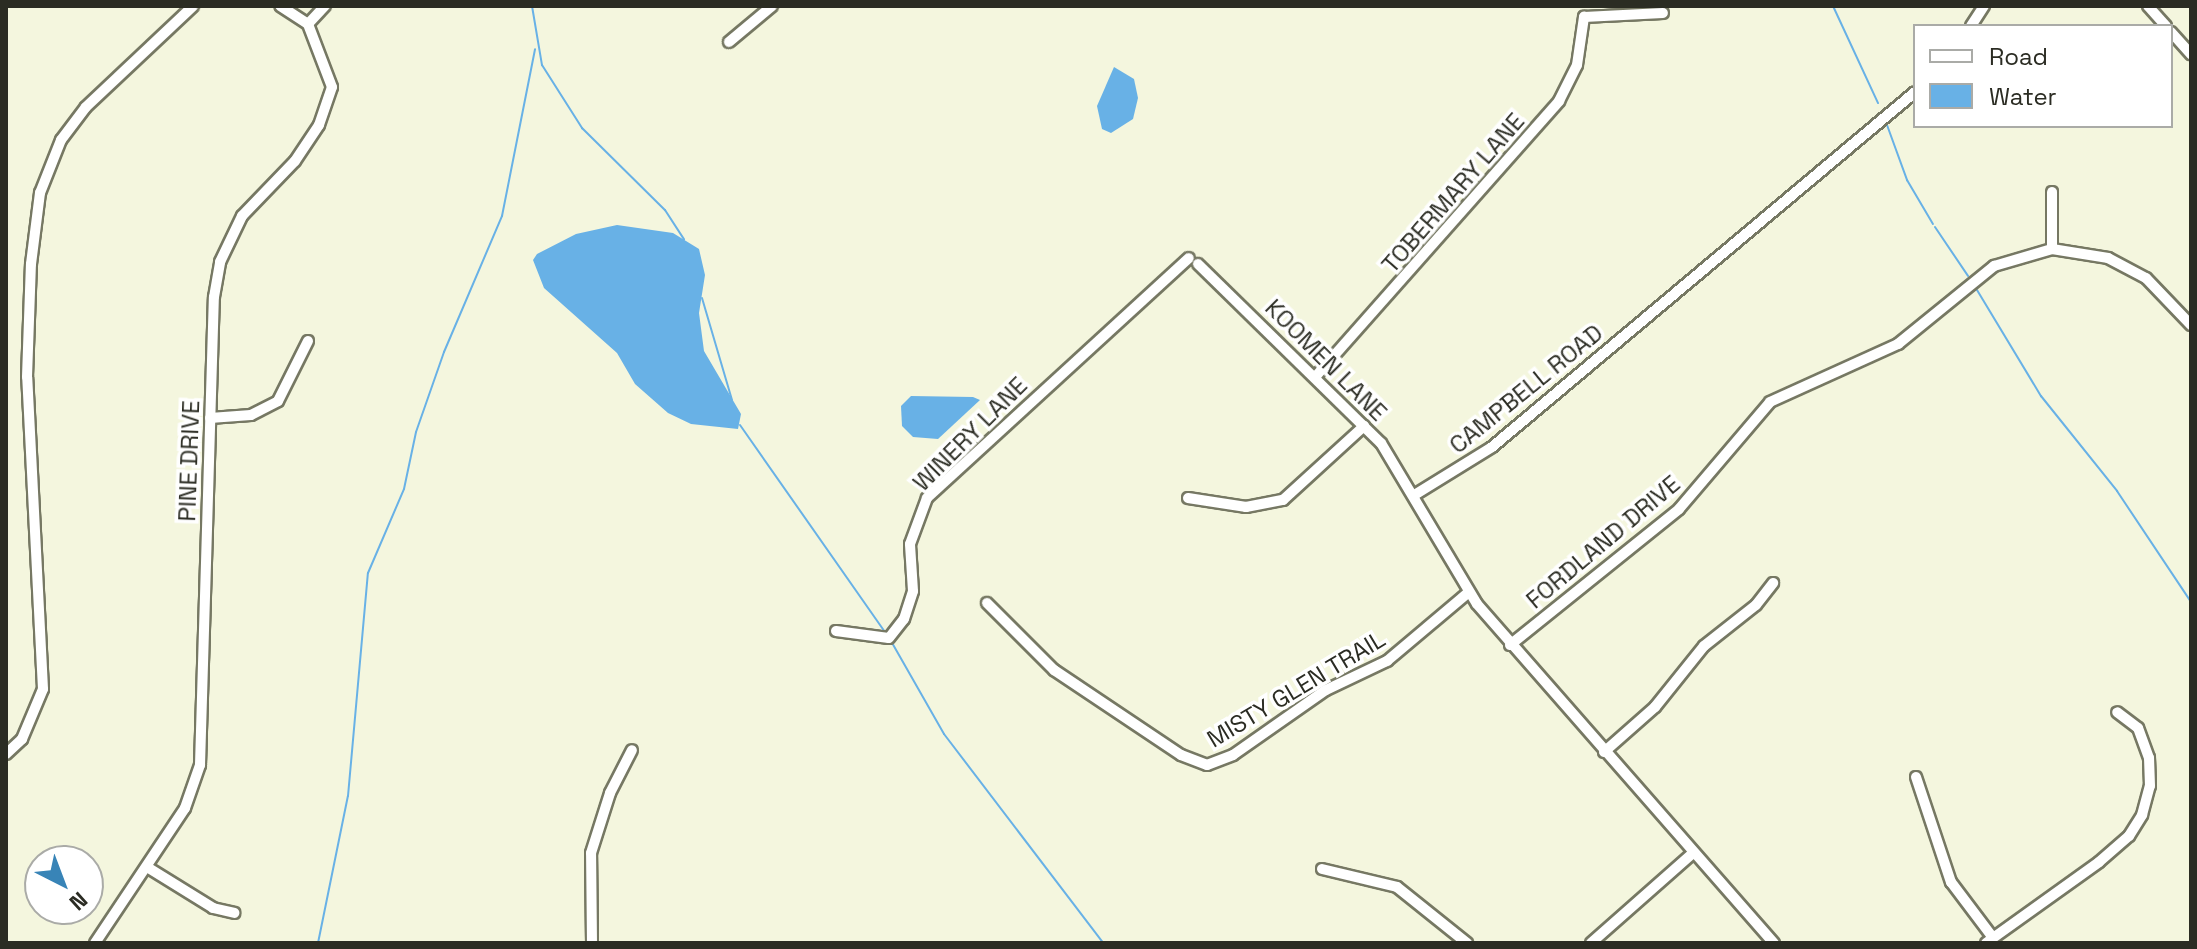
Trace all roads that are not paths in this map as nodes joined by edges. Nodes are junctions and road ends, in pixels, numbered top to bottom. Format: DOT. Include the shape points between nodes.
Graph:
graph roads {
  1 [pos="193,6"];
  2 [pos="280,6"];
  3 [pos="325,6"];
  4 [pos="772,6"];
  5 [pos="1984,6"];
  6 [pos="2148,6"];
  7 [pos="1663,13"];
  8 [pos="308,24"];
  9 [pos="1972,24"];
  10 [pos="2164,24"];
  11 [pos="2173,34"];
  12 [pos="729,42"];
  13 [pos="2191,54"];
  14 [pos="1913,94"];
  15 [pos="2052,192"];
  16 [pos="2052,249"];
  17 [pos="1193,261"];
  18 [pos="2191,325"];
  19 [pos="308,341"];
  20 [pos="1316,376"];
  21 [pos="210,418"];
  22 [pos="1364,426"];
  23 [pos="1416,494"];
  24 [pos="1188,498"];
  25 [pos="1773,583"];
  26 [pos="1469,592"];
  27 [pos="987,603"];
  28 [pos="836,631"];
  29 [pos="1510,645"];
  30 [pos="2117,712"];
  31 [pos="632,750"];
  32 [pos="1604,752"];
  33 [pos="6,754"];
  34 [pos="1916,777"];
  35 [pos="1693,853"];
  36 [pos="147,867"];
  37 [pos="1322,869"];
  38 [pos="234,913"];
  39 [pos="1989,939"];
  40 [pos="95,943"];
  41 [pos="592,943"];
  42 [pos="1467,943"];
  43 [pos="1591,943"];
  44 [pos="1774,943"];
  1 -- 33 [label="street" via="86,107 61,140 40,193 27,377 43,689 22,739"];
  2 -- 8 [label="street"];
  3 -- 8 [label="street"];
  4 -- 12 [label="street"];
  5 -- 9 [label="street"];
  6 -- 10 [label="street"];
  7 -- 20 [label="street, TOBERMARY LANE" via="1584,17 1577,65 1559,101"];
  8 -- 21 [label="street, PINE DRIVE" via="332,87 319,125 295,161 242,216 220,262"];
  11 -- 13 [label="street"];
  14 -- 23 [label="street, CAMPBELL ROAD" via="1492,447"];
  15 -- 16 [label="street"];
  16 -- 18 [label="street, FORDLAND DRIVE" via="2089,252 2128,266 2156,286"];
  16 -- 29 [label="street, FORDLAND DRIVE" via="1984,271 1898,344 1770,402 1679,509"];
  17 -- 20 [label="street, KOOMEN LANE"];
  17 -- 28 [label="street, WINERY LANE" via="927,498 910,544 913,591 904,619 889,638"];
  19 -- 21 [label="street" via="299,368 278,401 251,415"];
  20 -- 22 [label="street, KOOMEN LANE"];
  21 -- 36 [label="street, PINE DRIVE" via="200,765 185,808"];
  22 -- 23 [label="street, KOOMEN LANE"];
  22 -- 24 [label="street" via="1283,500 1246,507"];
  23 -- 26 [label="street" via="1440,549"];
  25 -- 32 [label="street" via="1756,605 1704,646 1655,707"];
  26 -- 27 [label="street, MISTY GLEN TRAIL" via="1387,661 1326,690 1233,755 1207,765 1181,755 1054,670"];
  26 -- 29 [label="street"];
  29 -- 32 [label="street"];
  30 -- 39 [label="street" via="2138,728 2149,758 2148,801 2136,827 2099,862"];
  31 -- 41 [label="street" via="610,793 591,853"];
  32 -- 35 [label="street"];
  34 -- 39 [label="street" via="1951,882"];
  35 -- 43 [label="street"];
  35 -- 44 [label="street"];
  36 -- 38 [label="street" via="213,908"];
  36 -- 40 [label="street, PINE DRIVE"];
  37 -- 42 [label="street" via="1397,887"];
}
